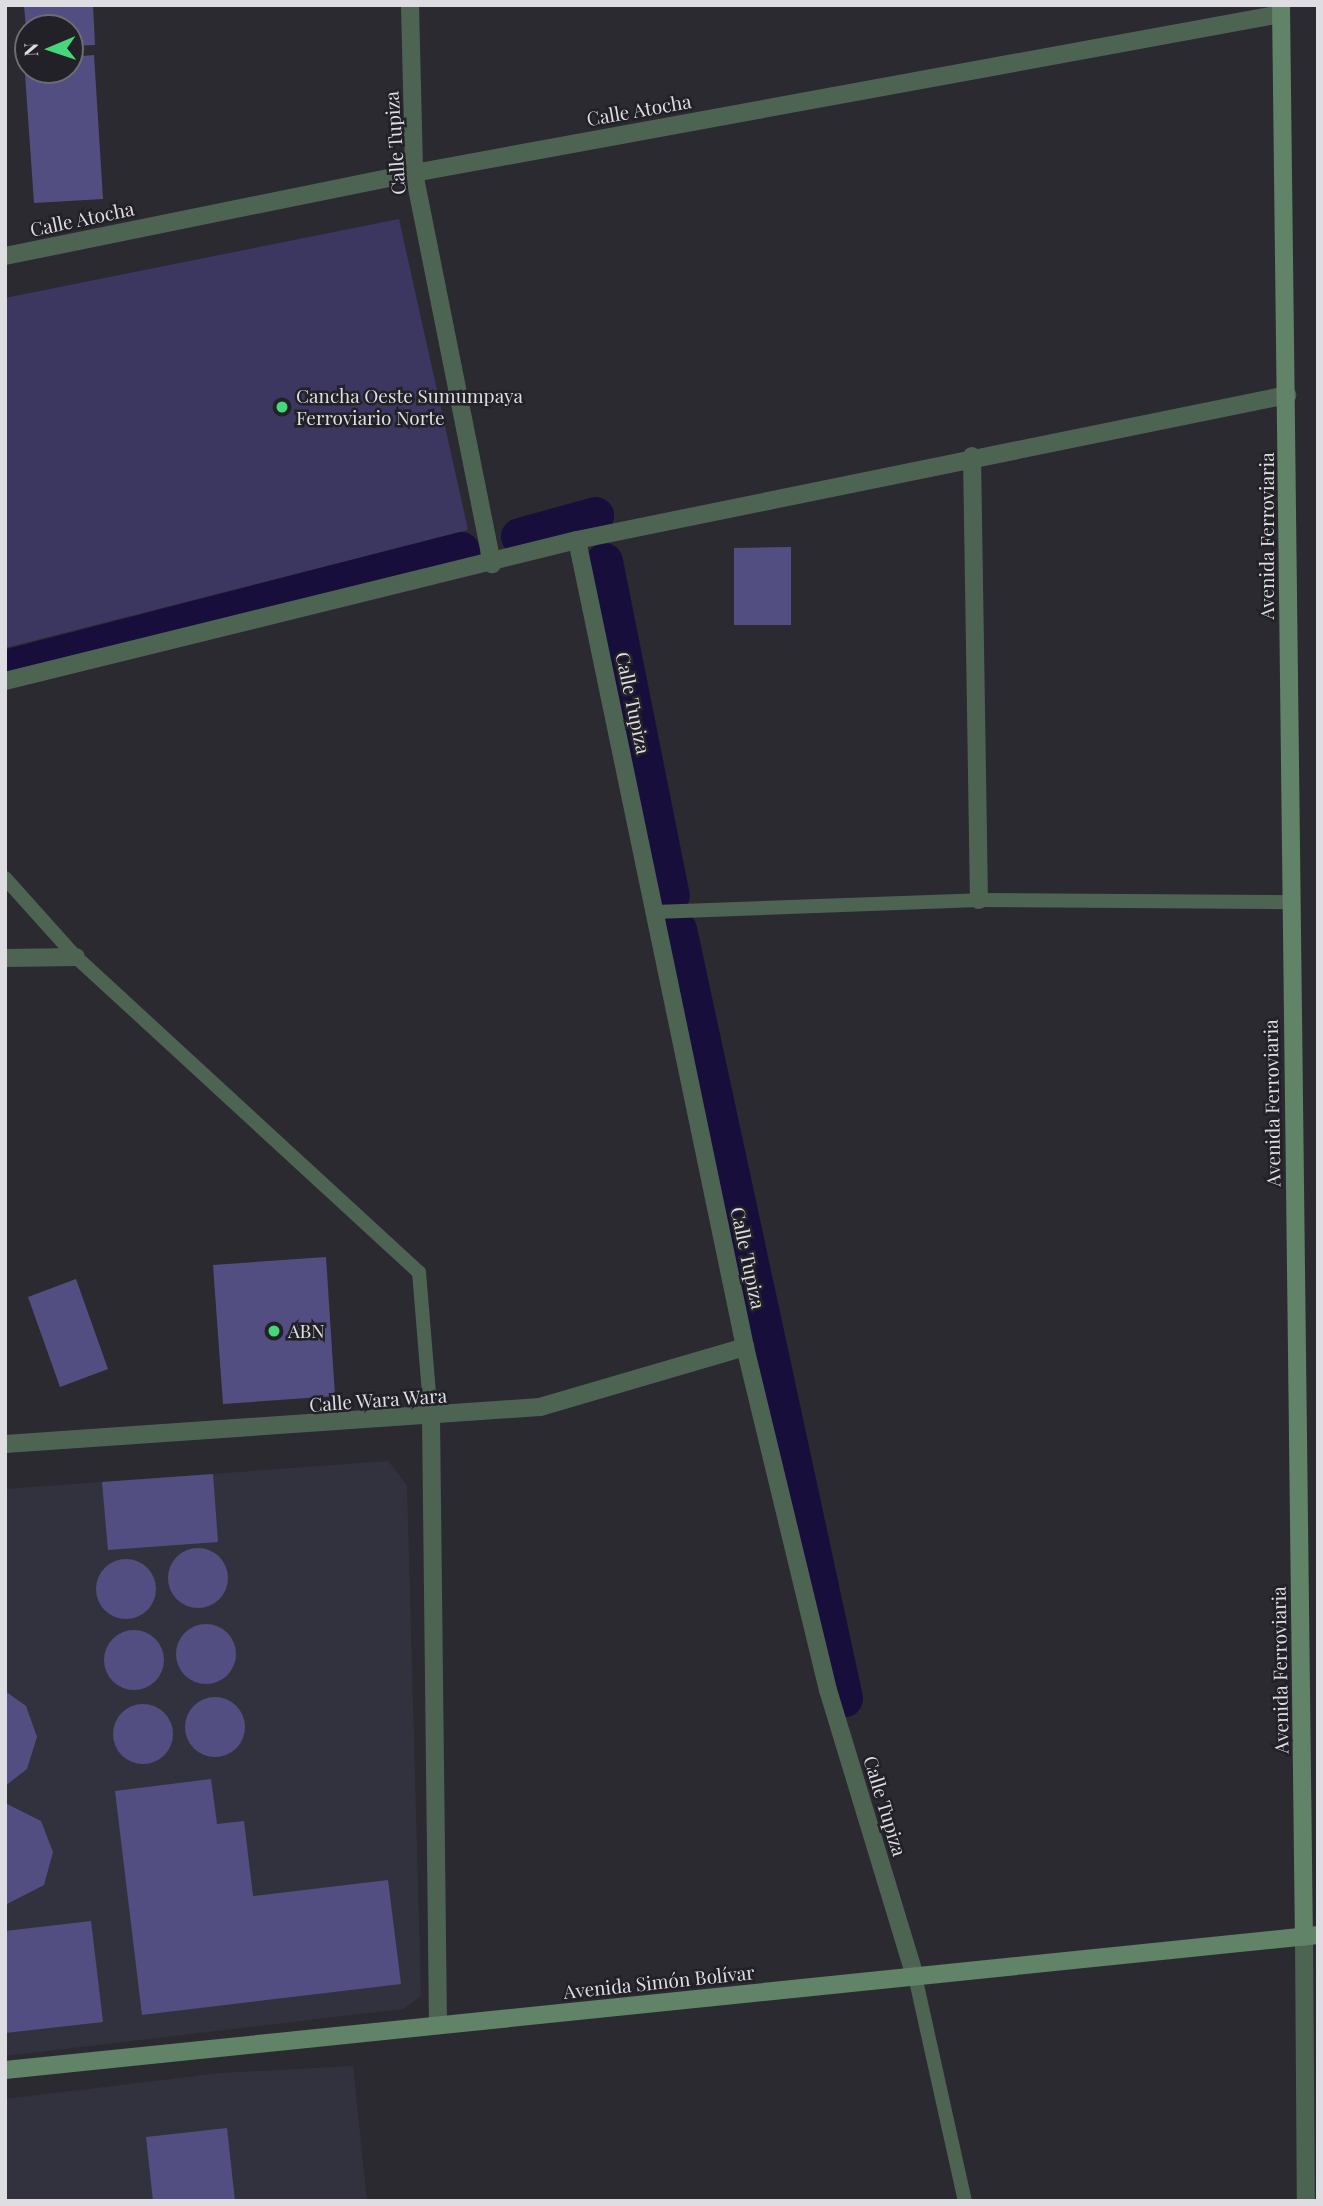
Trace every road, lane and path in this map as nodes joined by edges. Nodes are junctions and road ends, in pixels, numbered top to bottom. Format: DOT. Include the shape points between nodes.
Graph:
graph roads {
  1 [pos="410,5"];
  2 [pos="1281,10"];
  3 [pos="414,173"];
  4 [pos="5,256"];
  5 [pos="1287,395"];
  6 [pos="972,456"];
  7 [pos="577,540"];
  8 [pos="492,565"];
  9 [pos="5,681"];
  10 [pos="5,878"];
  11 [pos="979,900"];
  12 [pos="1291,902"];
  13 [pos="655,912"];
  14 [pos="76,957"];
  15 [pos="5,958"];
  16 [pos="745,1347"];
  17 [pos="431,1418"];
  18 [pos="5,1444"];
  19 [pos="1311,1936"];
  20 [pos="915,1976"];
  21 [pos="438,2025"];
  22 [pos="5,2070"];
  23 [pos="965,2201"];
  24 [pos="1306,2201"];
  1 -- 3 [label="street, Calle Tupiza"];
  2 -- 3 [label="street, Calle Atocha"];
  2 -- 5 [label="street, Avenida Ferroviaria"];
  3 -- 4 [label="street, Calle Atocha"];
  3 -- 8 [label="street, Calle Tupiza"];
  5 -- 6 [label="street"];
  5 -- 12 [label="street, Avenida Ferroviaria"];
  6 -- 7 [label="street"];
  6 -- 11 [label="street"];
  7 -- 8 [label="street"];
  7 -- 13 [label="street, Calle Tupiza"];
  8 -- 9 [label="street"];
  10 -- 14 [label="lane"];
  11 -- 12 [label="lane"];
  11 -- 13 [label="lane"];
  12 -- 19 [label="street, Avenida Ferroviaria"];
  13 -- 16 [label="street, Calle Tupiza"];
  14 -- 15 [label="street"];
  14 -- 17 [label="lane" via="419,1272"];
  16 -- 17 [label="street, Calle Wara Wara" via="540,1407"];
  16 -- 20 [label="street, Calle Tupiza" via="828,1690"];
  17 -- 18 [label="street, Calle Wara Wara"];
  17 -- 21 [label="street"];
  19 -- 20 [label="street, Avenida Simón Bolívar"];
  19 -- 24 [label="street, Avenida Ferroviaria"];
  20 -- 21 [label="street, Avenida Simón Bolívar"];
  20 -- 23 [label="lane"];
  21 -- 22 [label="street, Avenida Simón Bolívar"];
}
